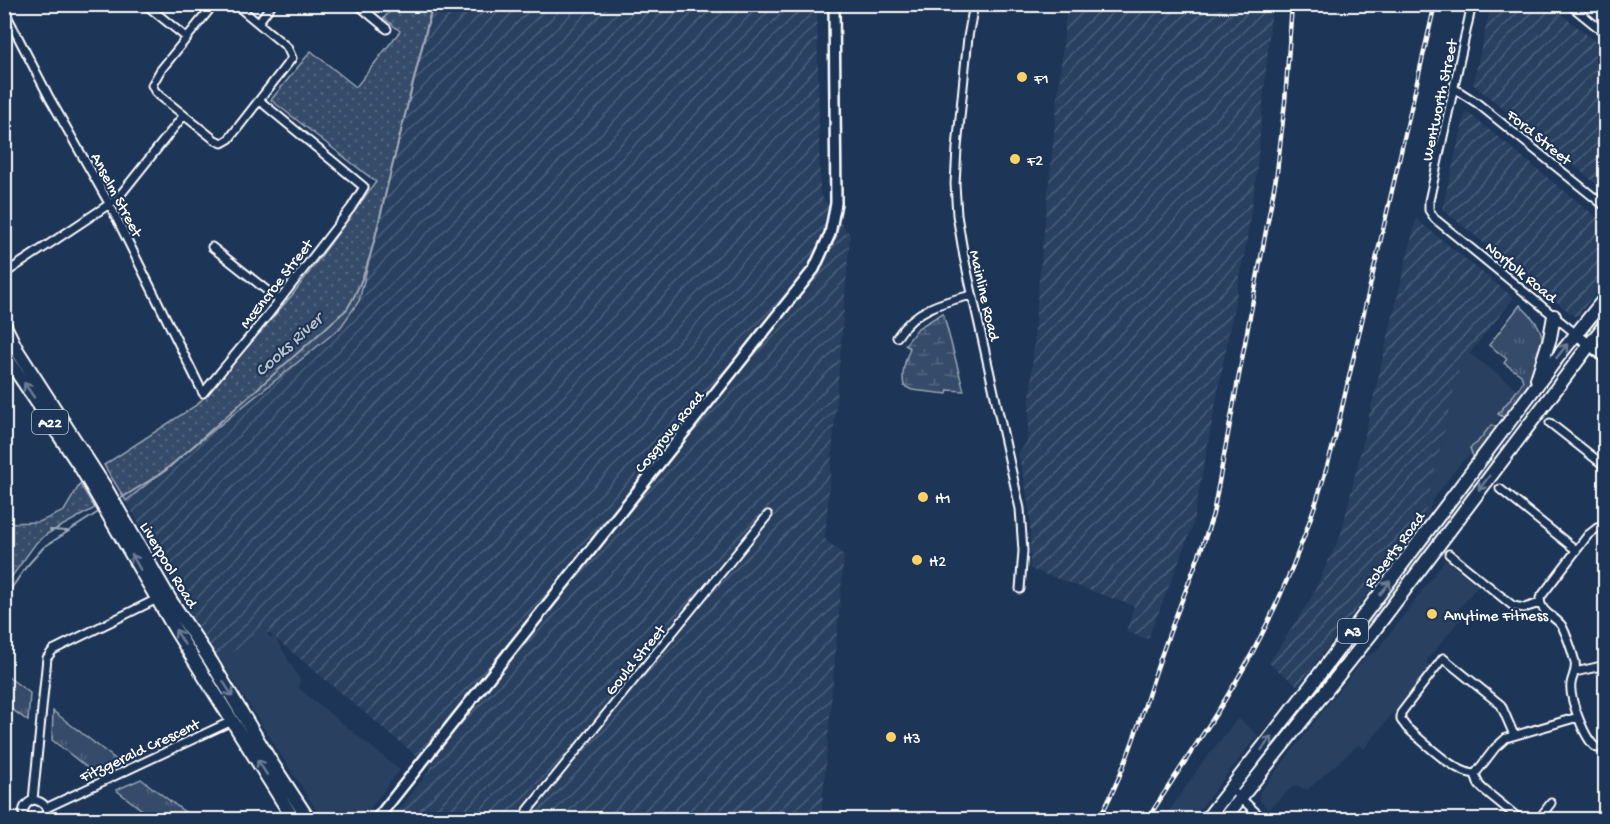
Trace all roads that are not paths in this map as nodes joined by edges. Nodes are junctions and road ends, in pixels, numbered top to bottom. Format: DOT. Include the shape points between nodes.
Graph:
graph roads {
  1 [pos="146,4"];
  2 [pos="214,4"];
  3 [pos="235,4"];
  4 [pos="272,4"];
  5 [pos="357,4"];
  6 [pos="834,4"];
  7 [pos="974,4"];
  8 [pos="1472,4"];
  9 [pos="1569,4"];
  10 [pos="4,10"];
  11 [pos="258,23"];
  12 [pos="387,29"];
  13 [pos="1605,34"];
  14 [pos="187,38"];
  15 [pos="1455,89"];
  16 [pos="260,100"];
  17 [pos="184,115"];
  18 [pos="1429,201"];
  19 [pos="110,205"];
  20 [pos="1605,207"];
  21 [pos="212,247"];
  22 [pos="4,274"];
  23 [pos="972,296"];
  24 [pos="1605,297"];
  25 [pos="279,300"];
  26 [pos="1554,316"];
  27 [pos="1605,323"];
  28 [pos="6,330"];
  29 [pos="1576,334"];
  30 [pos="897,337"];
  31 [pos="1589,344"];
  32 [pos="4,353"];
  33 [pos="1605,358"];
  34 [pos="1534,389"];
  35 [pos="203,393"];
  36 [pos="1550,423"];
  37 [pos="1605,467"];
  38 [pos="100,489"];
  39 [pos="1500,489"];
  40 [pos="768,515"];
  41 [pos="119,522"];
  42 [pos="1605,525"];
  43 [pos="1576,549"];
  44 [pos="1449,554"];
  45 [pos="1020,589"];
  46 [pos="157,599"];
  47 [pos="1540,603"];
  48 [pos="1605,665"];
  49 [pos="1575,672"];
  50 [pos="1578,717"];
  51 [pos="238,718"];
  52 [pos="1514,735"];
  53 [pos="1605,747"];
  54 [pos="1605,760"];
  55 [pos="1475,774"];
  56 [pos="1236,793"];
  57 [pos="33,800"];
  58 [pos="1551,803"];
  59 [pos="46,808"];
  60 [pos="25,819"];
  61 [pos="45,819"];
  62 [pos="294,819"];
  63 [pos="309,819"];
  64 [pos="376,819"];
  65 [pos="520,819"];
  66 [pos="1206,819"];
  67 [pos="1223,819"];
  68 [pos="1264,819"];
  69 [pos="1521,819"];
  70 [pos="1538,819"];
  1 -- 14 [label="street"];
  2 -- 14 [label="street"];
  3 -- 11 [label="street"];
  4 -- 11 [label="street"];
  5 -- 12 [label="street"];
  6 -- 64 [label="main road, Cosgrove Road" via="836,203 830,234 814,270"];
  7 -- 23 [label="street, Mainline Road" via="955,184 960,238"];
  8 -- 15 [label="street, Wentworth Street"];
  9 -- 13 [label="street"];
  10 -- 19 [label="street, Anselm Street"];
  11 -- 16 [label="street" via="287,47 292,58"];
  14 -- 17 [label="street" via="152,85"];
  15 -- 18 [label="street, Wentworth Street"];
  15 -- 20 [label="street, Ford Street"];
  16 -- 17 [label="street" via="229,140 222,143"];
  16 -- 25 [label="street, McEncroe Street" via="364,187"];
  17 -- 19 [label="street"];
  18 -- 26 [label="street, Norfolk Road" via="1435,219"];
  19 -- 22 [label="street"];
  19 -- 35 [label="street, Anselm Street"];
  21 -- 25 [label="street"];
  23 -- 30 [label="street" via="926,309"];
  23 -- 45 [label="street, Mainline Road" via="1020,509"];
  24 -- 29 [label="highway, Roberts Road / A3"];
  25 -- 35 [label="street, McEncroe Street"];
  26 -- 29 [label="street, Norfolk Road"];
  26 -- 34 [label="highway"];
  27 -- 31 [label="highway, Roberts Road / A3"];
  28 -- 38 [label="highway, Liverpool Road / A22"];
  29 -- 31 [label="main road, Norfolk Road"];
  34 -- 29 [label="highway, Roberts Road / A3, one-way"];
  31 -- 33 [label="main road, Norfolk Road"];
  31 -- 56 [label="highway, Roberts Road / A3, one-way" via="1365,642"];
  38 -- 32 [label="highway, Liverpool Road / A22, one-way"];
  56 -- 34 [label="highway, Roberts Road / A3, one-way" via="1316,679"];
  36 -- 37 [label="street"];
  38 -- 41 [label="highway, Liverpool Road / A22"];
  39 -- 43 [label="street"];
  40 -- 65 [label="street, Gould Street"];
  46 -- 41 [label="highway, Liverpool Road / A22, one-way"];
  41 -- 51 [label="highway, Liverpool Road / A22, one-way" via="171,601"];
  42 -- 43 [label="street" via="1592,531"];
  43 -- 47 [label="street" via="1543,591"];
  44 -- 47 [label="street" via="1513,606 1524,608"];
  51 -- 46 [label="highway, Liverpool Road / A22, one-way"];
  46 -- 57 [label="street" via="53,650 47,658"];
  47 -- 49 [label="street" via="1563,628"];
  48 -- 49 [label="street"];
  49 -- 50 [label="street" via="1570,687"];
  50 -- 52 [label="street"];
  50 -- 53 [label="street" via="1589,743"];
  51 -- 59 [label="street, Fitzgerald Crescent"];
  62 -- 51 [label="highway, Liverpool Road / A22, one-way"];
  51 -- 63 [label="highway, Liverpool Road / A22"];
  52 -- 55 [label="street" via="1500,743"];
  52 -- 55 [label="street" via="1501,705 1443,658 1402,710 1401,720 1457,768"];
  53 -- 54 [label="street"];
  55 -- 69 [label="street" via="1483,789"];
  56 -- 66 [label="highway, Roberts Road / A3"];
  56 -- 67 [label="highway, Roberts Road / A3"];
  56 -- 68 [label="street"];
  57 -- 59 [label="street"];
  57 -- 60 [label="street" via="23,809"];
  58 -- 70 [label="street"];
  59 -- 61 [label="street"];
}
